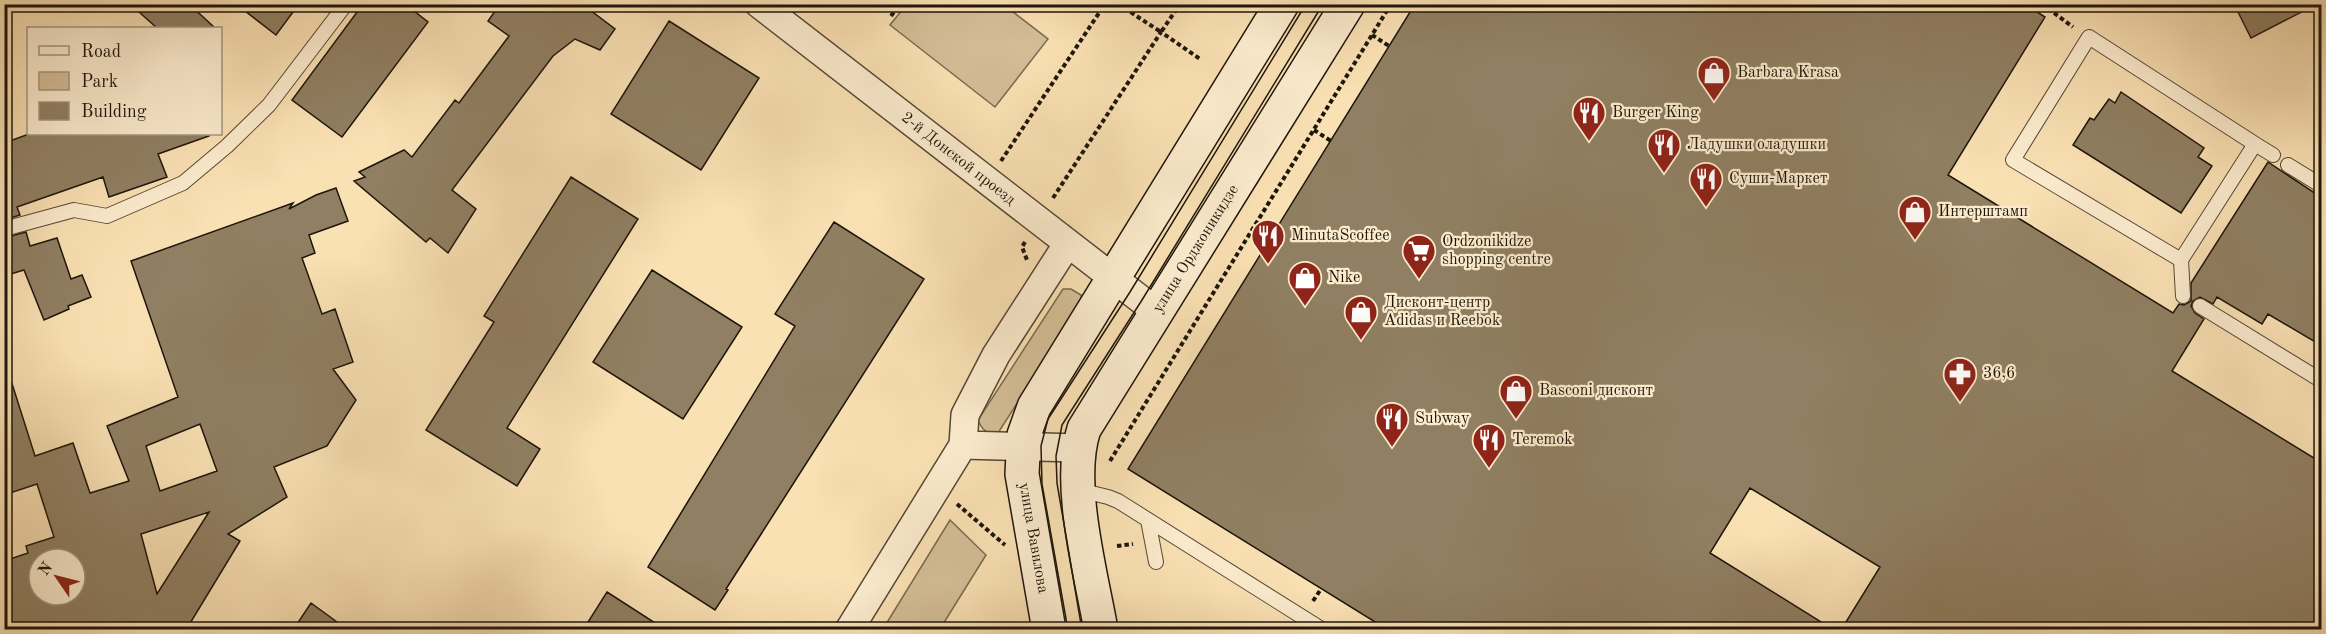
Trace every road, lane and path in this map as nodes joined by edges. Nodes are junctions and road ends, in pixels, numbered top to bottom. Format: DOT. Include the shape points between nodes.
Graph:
graph roads {
  1 [pos="346,4"];
  2 [pos="759,4"];
  3 [pos="900,4"];
  4 [pos="1118,4"];
  5 [pos="1180,4"];
  6 [pos="1282,4"];
  7 [pos="1348,4"];
  8 [pos="1391,4"];
  9 [pos="2042,4"];
  10 [pos="1104,5"];
  11 [pos="891,16"];
  12 [pos="1161,32"];
  13 [pos="1372,35"];
  14 [pos="2089,37"];
  15 [pos="1389,46"];
  16 [pos="1200,59"];
  17 [pos="1314,130"];
  18 [pos="1331,141"];
  19 [pos="2255,144"];
  20 [pos="2273,155"];
  21 [pos="1001,162"];
  22 [pos="2289,165"];
  23 [pos="2322,186"];
  24 [pos="1052,200"];
  25 [pos="4,228"];
  26 [pos="1252,228"];
  27 [pos="1270,239"];
  28 [pos="1068,243"];
  29 [pos="2181,260"];
  30 [pos="1113,278"];
  31 [pos="2183,296"];
  32 [pos="2200,306"];
  33 [pos="1157,312"];
  34 [pos="2322,381"];
  35 [pos="963,445"];
  36 [pos="1022,447"];
  37 [pos="1079,448"];
  38 [pos="1110,467"];
  39 [pos="1079,490"];
  40 [pos="951,510"];
  41 [pos="1148,520"];
  42 [pos="1011,551"];
  43 [pos="1156,561"];
  44 [pos="1321,589"];
  45 [pos="1312,604"];
  46 [pos="849,630"];
  47 [pos="1049,630"];
  48 [pos="1101,630"];
  49 [pos="1323,630"];
  1 -- 25 [label="lane" via="269,105 183,183 107,216 74,210"];
  2 -- 28 [label="street, 2-й Донской проезд"];
  3 -- 11 [label="path"];
  4 -- 12 [label="path"];
  5 -- 12 [label="path"];
  6 -- 30 [label="main road"];
  7 -- 33 [label="main road, улица Орджоникидзе"];
  8 -- 13 [label="path"];
  9 -- 14 [label="path"];
  10 -- 21 [label="path"];
  12 -- 16 [label="path"];
  12 -- 24 [label="path"];
  13 -- 15 [label="path"];
  13 -- 17 [label="path"];
  14 -- 19 [label="lane"];
  14 -- 29 [label="lane" via="2013,160"];
  17 -- 18 [label="path"];
  17 -- 26 [label="path"];
  19 -- 20 [label="lane"];
  19 -- 29 [label="lane"];
  22 -- 23 [label="lane"];
  26 -- 27 [label="path"];
  26 -- 38 [label="path" via="1110,458"];
  28 -- 30 [label="street, 2-й Донской проезд"];
  28 -- 35 [label="street" via="996,355 965,416"];
  29 -- 31 [label="lane"];
  30 -- 33 [label="street, 2-й Донской проезд"];
  30 -- 36 [label="main road" via="1034,407"];
  32 -- 34 [label="lane"];
  33 -- 37 [label="main road, улица Орджоникидзе" via="1084,429"];
  35 -- 36 [label="street"];
  35 -- 46 [label="street"];
  36 -- 37 [label="street"];
  36 -- 47 [label="main road, улица Вавилова" via="1022,474"];
  37 -- 39 [label="main road"];
  39 -- 41 [label="lane" via="1108,496"];
  39 -- 48 [label="main road"];
  40 -- 42 [label="path" via="958,503"];
  41 -- 43 [label="lane"];
  41 -- 49 [label="lane"];
  44 -- 45 [label="path"];
}
